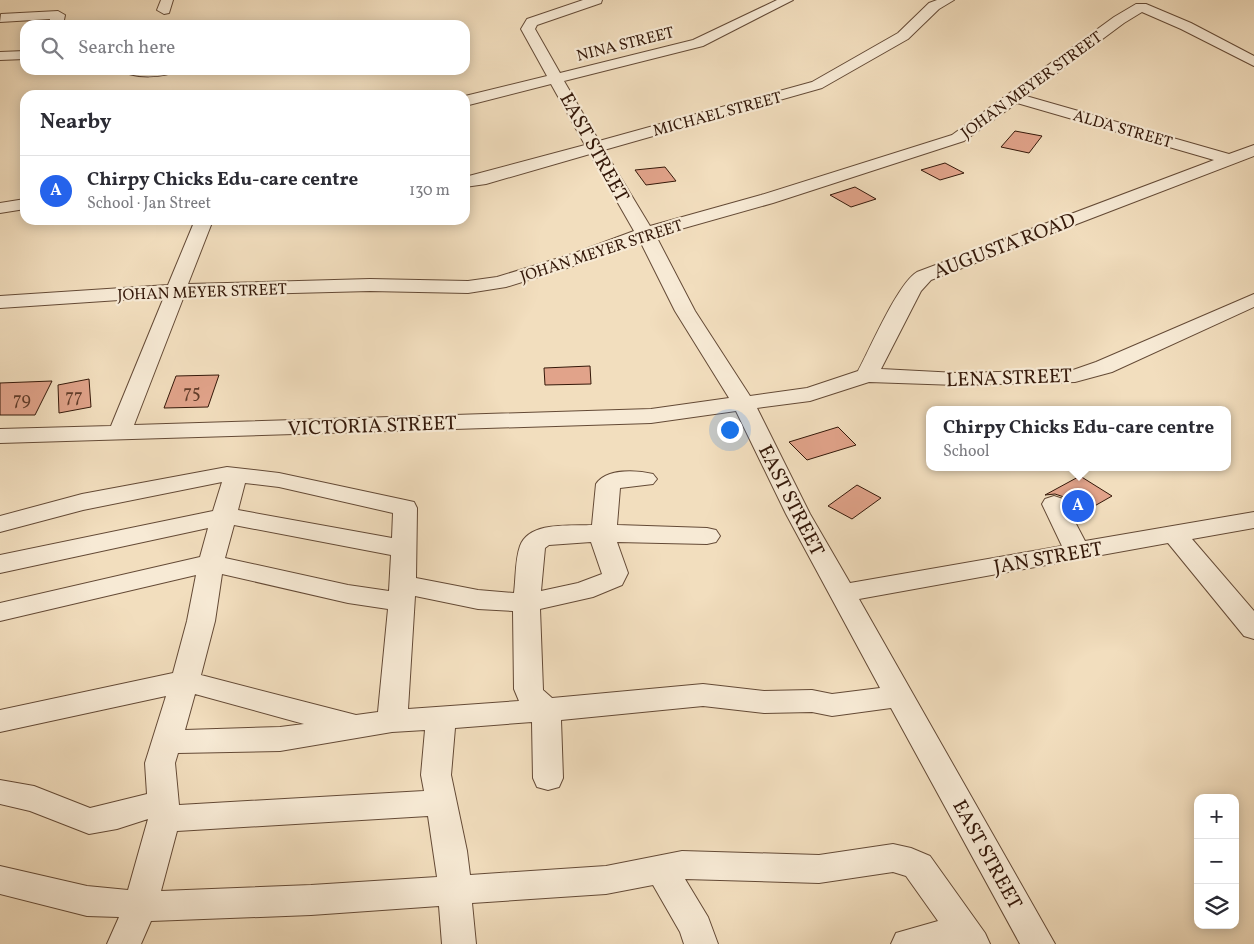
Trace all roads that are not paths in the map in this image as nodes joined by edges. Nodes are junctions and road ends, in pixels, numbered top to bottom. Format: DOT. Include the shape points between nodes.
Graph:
graph roads {
  1 [pos="65,0"];
  2 [pos="596,0"];
  3 [pos="787,0"];
  4 [pos="948,0"];
  5 [pos="1140,3"];
  6 [pos="11,6"];
  7 [pos="57,20"];
  8 [pos="0,21"];
  9 [pos="20,21"];
  10 [pos="20,24"];
  11 [pos="0,56"];
  12 [pos="20,56"];
  13 [pos="1250,58"];
  14 [pos="556,78"];
  15 [pos="1016,98"];
  16 [pos="470,100"];
  17 [pos="594,148"];
  18 [pos="1254,150"];
  19 [pos="1230,159"];
  20 [pos="470,181"];
  21 [pos="20,205"];
  22 [pos="0,208"];
  23 [pos="202,225"];
  24 [pos="645,233"];
  25 [pos="175,290"];
  26 [pos="1254,300"];
  27 [pos="0,302"];
  28 [pos="868,375"];
  29 [pos="744,404"];
  30 [pos="119,433"];
  31 [pos="0,436"];
  32 [pos="236,474"];
  33 [pos="645,479"];
  34 [pos="1054,504"];
  35 [pos="226,516"];
  36 [pos="1254,520"];
  37 [pos="0,524"];
  38 [pos="605,533"];
  39 [pos="1174,534"];
  40 [pos="707,536"];
  41 [pos="403,549"];
  42 [pos="1077,551"];
  43 [pos="0,564"];
  44 [pos="211,564"];
  45 [pos="403,593"];
  46 [pos="842,593"];
  47 [pos="526,601"];
  48 [pos="0,612"];
  49 [pos="1254,629"];
  50 [pos="185,682"];
  51 [pos="894,687"];
  52 [pos="546,710"];
  53 [pos="441,718"];
  54 [pos="0,721"];
  55 [pos="392,721"];
  56 [pos="358,727"];
  57 [pos="166,742"];
  58 [pos="548,778"];
  59 [pos="0,792"];
  60 [pos="440,803"];
  61 [pos="163,810"];
  62 [pos="661,869"];
  63 [pos="0,880"];
  64 [pos="454,889"];
  65 [pos="140,907"];
  66 [pos="968,937"];
  67 [pos="124,944"];
  68 [pos="459,944"];
  69 [pos="701,944"];
  70 [pos="908,944"];
  71 [pos="1038,944"];
  1 -- 7 [label="street"];
  2 -- 14 [label="street, EAST STREET" via="528,26"];
  3 -- 14 [label="street, NINA STREET" via="698,43"];
  4 -- 17 [label="street, MICHAEL STREET" via="934,6 903,36 817,85"];
  5 -- 13 [label="street"];
  5 -- 15 [label="street, JOHAN MEYER STREET"];
  6 -- 8 [label="street"];
  8 -- 9 [label="street"];
  8 -- 10 [label="street"];
  11 -- 12 [label="street"];
  14 -- 16 [label="street, NINA STREET"];
  14 -- 17 [label="street, EAST STREET"];
  15 -- 19 [label="street, ALDA STREET"];
  15 -- 24 [label="street, JOHAN MEYER STREET" via="958,138 767,200"];
  17 -- 20 [label="street, MICHAEL STREET"];
  17 -- 24 [label="street, EAST STREET"];
  18 -- 19 [label="street, AUGUSTA ROAD"];
  19 -- 28 [label="street, AUGUSTA ROAD" via="924,276 911,290"];
  21 -- 22 [label="street"];
  23 -- 25 [label="street"];
  24 -- 25 [label="street, JOHAN MEYER STREET" via="579,258 482,286"];
  24 -- 29 [label="street, EAST STREET" via="685,312"];
  25 -- 27 [label="street, JOHAN MEYER STREET"];
  25 -- 30 [label="street"];
  26 -- 28 [label="street, LENA STREET" via="1104,367 1075,376 957,379"];
  28 -- 29 [label="street" via="810,394"];
  29 -- 30 [label="street, VICTORIA STREET" via="651,416"];
  29 -- 46 [label="street, EAST STREET" via="798,514"];
  30 -- 31 [label="street, VICTORIA STREET"];
  32 -- 35 [label="street"];
  32 -- 37 [label="street" via="82,502"];
  32 -- 41 [label="street" via="401,506 406,510"];
  33 -- 38 [label="street" via="617,480 608,484"];
  34 -- 42 [label="street"];
  35 -- 41 [label="street"];
  35 -- 43 [label="street"];
  35 -- 44 [label="street"];
  36 -- 39 [label="street, JAN STREET"];
  38 -- 40 [label="street"];
  38 -- 47 [label="street" via="551,535 536,542 531,551"];
  38 -- 47 [label="street" via="603,544 613,564 613,580 575,594"];
  39 -- 42 [label="street, JAN STREET"];
  39 -- 49 [label="street"];
  41 -- 45 [label="street"];
  42 -- 46 [label="street, JAN STREET"];
  44 -- 45 [label="street" via="348,594"];
  44 -- 48 [label="street"];
  44 -- 50 [label="street"];
  45 -- 47 [label="street" via="502,602"];
  45 -- 55 [label="street"];
  46 -- 51 [label="street, EAST STREET"];
  47 -- 52 [label="street" via="528,689"];
  50 -- 54 [label="street"];
  50 -- 56 [label="street"];
  50 -- 57 [label="street"];
  51 -- 52 [label="street" via="855,703 832,705 703,695"];
  51 -- 71 [label="street, EAST STREET"];
  52 -- 53 [label="street"];
  52 -- 58 [label="street"];
  53 -- 55 [label="street"];
  53 -- 60 [label="street" via="436,775"];
  55 -- 56 [label="street"];
  56 -- 57 [label="street" via="280,739"];
  57 -- 61 [label="street" via="159,771"];
  59 -- 61 [label="street" via="34,799 89,821"];
  60 -- 61 [label="street"];
  60 -- 64 [label="street" via="451,851"];
  61 -- 65 [label="street"];
  62 -- 64 [label="street" via="606,880"];
  62 -- 66 [label="street" via="726,864 820,869 903,859 924,872"];
  62 -- 69 [label="street" via="696,928"];
  63 -- 65 [label="street" via="87,901"];
  64 -- 65 [label="street" via="311,900"];
  64 -- 68 [label="street"];
  65 -- 67 [label="street"];
  66 -- 70 [label="street"];
}
